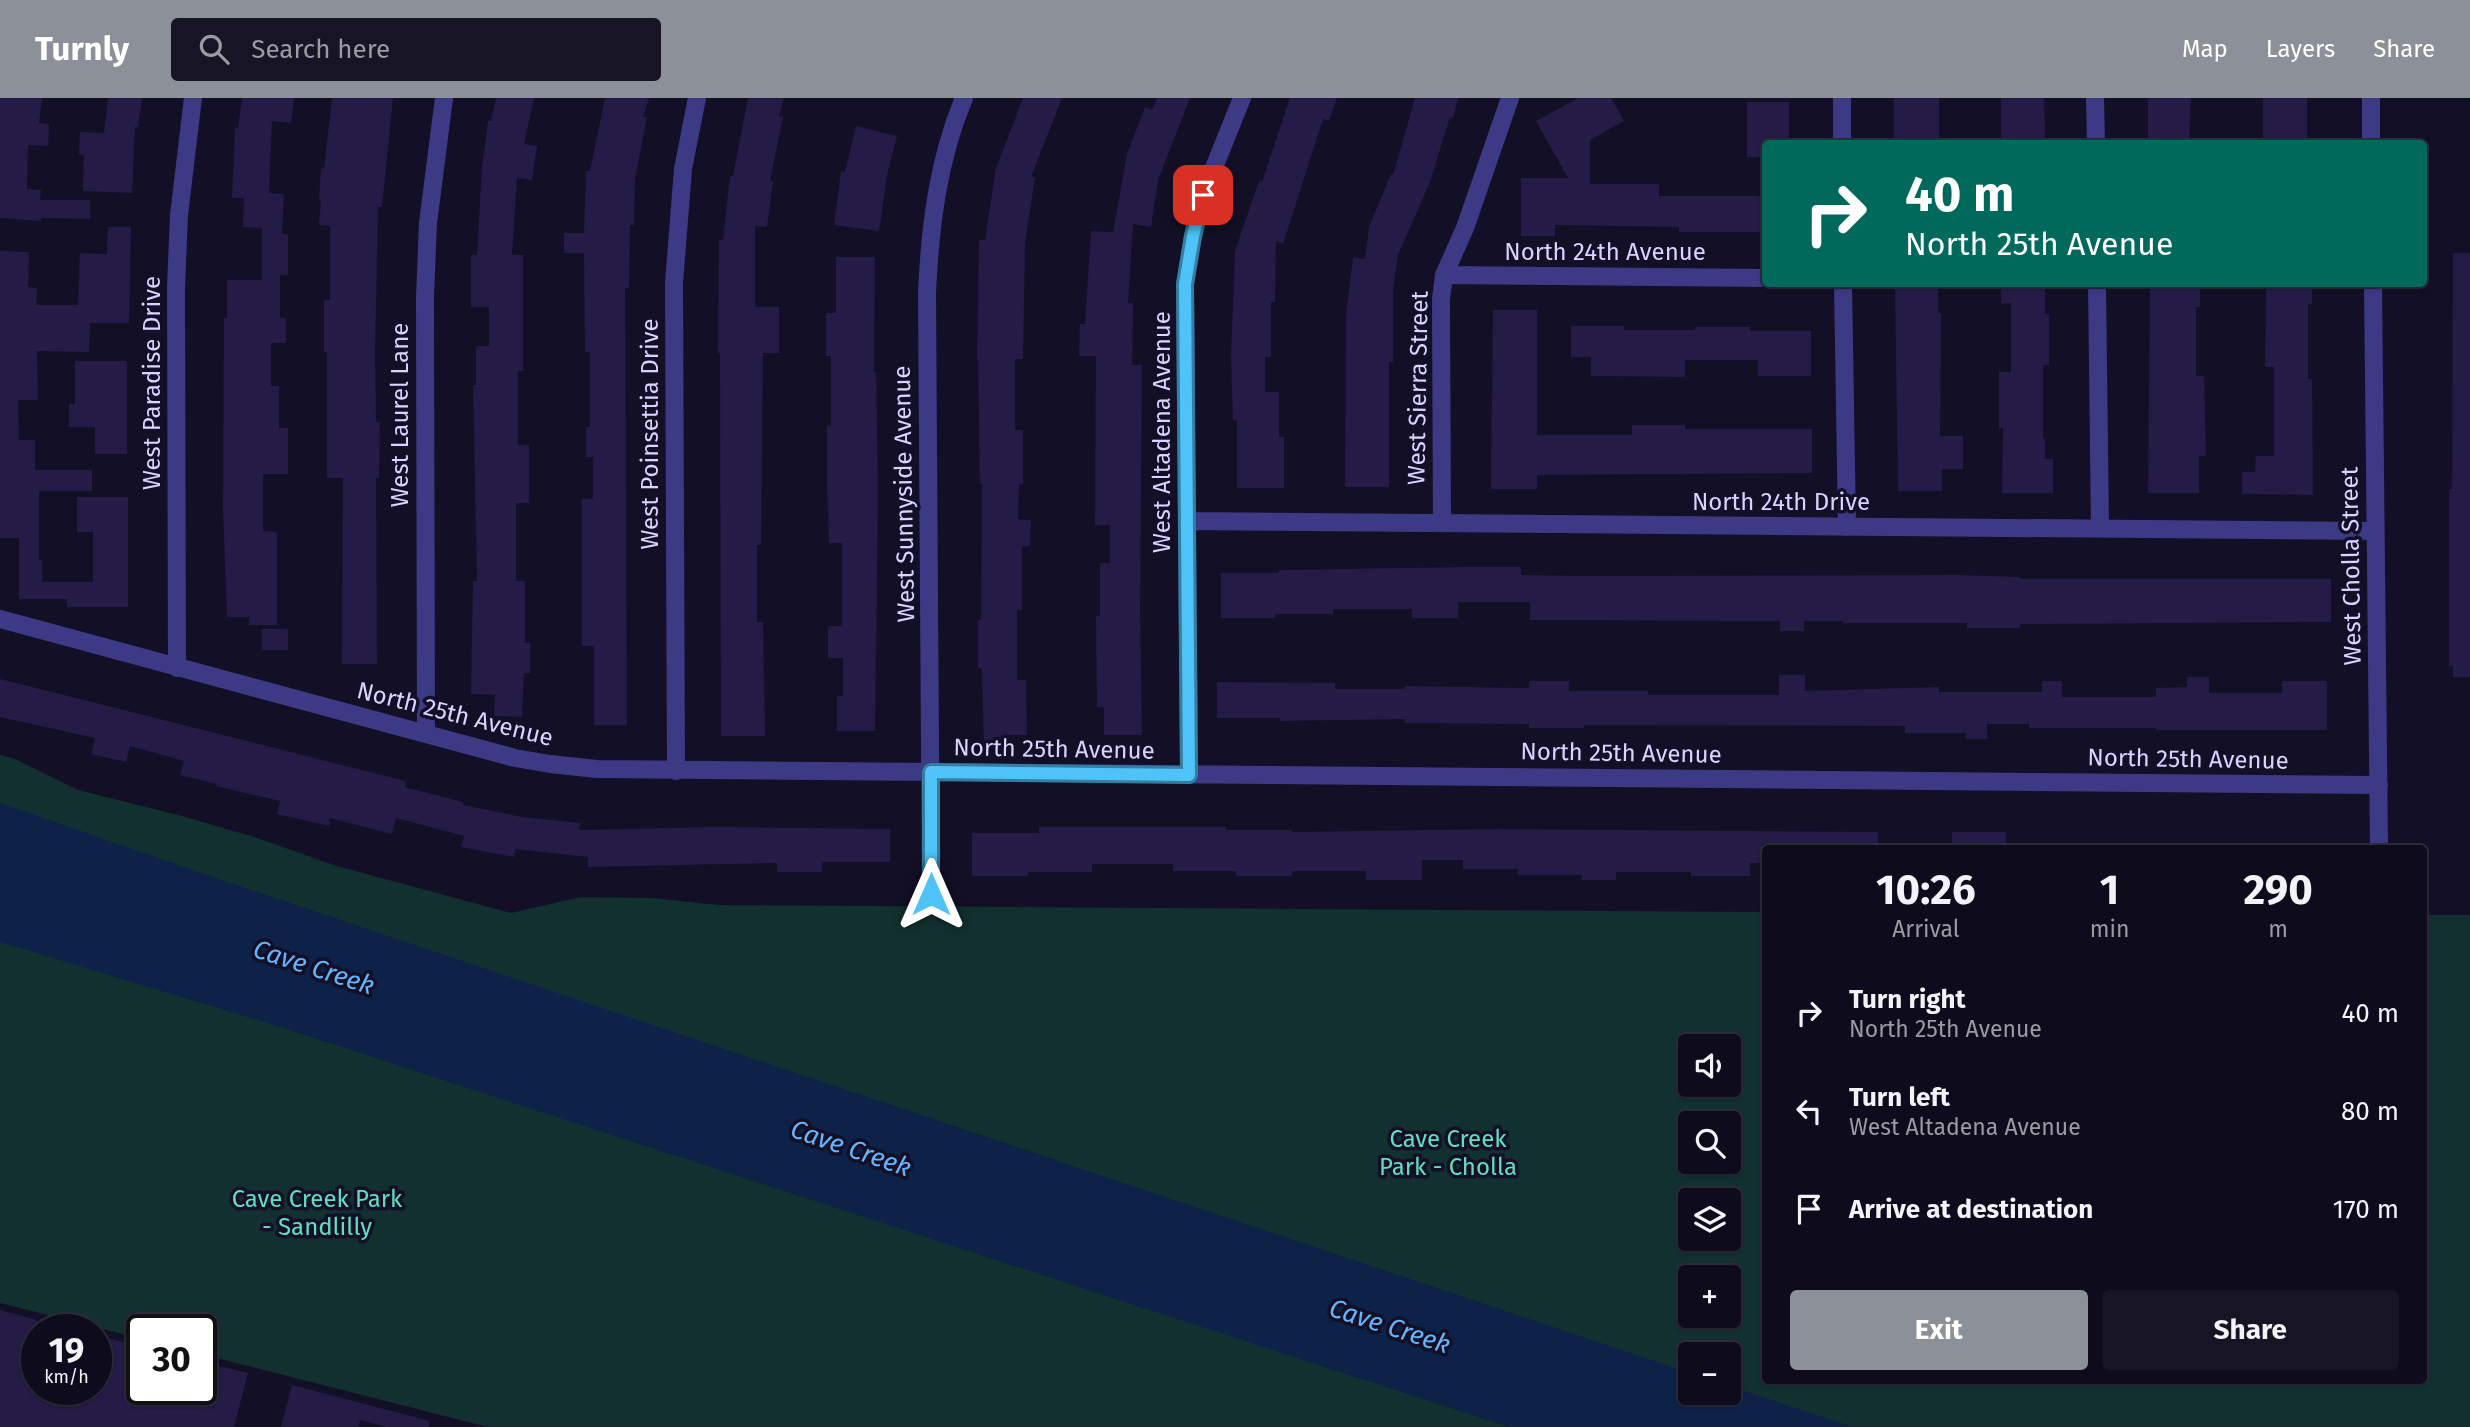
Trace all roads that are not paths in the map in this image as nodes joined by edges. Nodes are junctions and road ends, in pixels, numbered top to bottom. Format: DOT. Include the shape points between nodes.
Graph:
graph roads {
  1 [pos="193,98"];
  2 [pos="444,98"];
  3 [pos="697,98"];
  4 [pos="964,98"];
  5 [pos="1242,98"];
  6 [pos="1510,98"];
  7 [pos="1842,98"];
  8 [pos="2095,98"];
  9 [pos="2371,98"];
  10 [pos="1842,140"];
  11 [pos="2096,140"];
  12 [pos="2371,140"];
  13 [pos="1444,275"];
  14 [pos="1762,278"];
  15 [pos="1843,287"];
  16 [pos="2097,287"];
  17 [pos="2373,287"];
  18 [pos="1187,521"];
  19 [pos="1441,523"];
  20 [pos="1847,527"];
  21 [pos="2100,528"];
  22 [pos="2375,531"];
  23 [pos="0,619"];
  24 [pos="177,668"];
  25 [pos="426,733"];
  26 [pos="676,771"];
  27 [pos="931,772"];
  28 [pos="1189,775"];
  29 [pos="2379,785"];
  30 [pos="2379,845"];
  31 [pos="931,894"];
  1 -- 24 [label="street, West Paradise Drive" via="179,215 176,288"];
  2 -- 25 [label="street, West Laurel Lane" via="428,223 425,297"];
  3 -- 26 [label="street, West Poinsettia Drive" via="683,169 674,283"];
  4 -- 27 [label="street, West Sunnyside Avenue" via="938,185 929,240"];
  5 -- 18 [label="street, West Altadena Avenue" via="1203,195 1185,284"];
  6 -- 13 [label="street, West Sierra Street"];
  7 -- 10 [label="street"];
  8 -- 11 [label="street"];
  9 -- 12 [label="street"];
  13 -- 14 [label="street, North 24th Avenue"];
  13 -- 19 [label="street, West Sierra Street"];
  15 -- 20 [label="street"];
  16 -- 21 [label="street"];
  17 -- 22 [label="street, West Cholla Street"];
  18 -- 19 [label="street, North 24th Drive"];
  18 -- 28 [label="street, West Altadena Avenue"];
  19 -- 20 [label="street, North 24th Drive"];
  20 -- 21 [label="street, North 24th Drive"];
  21 -- 22 [label="street, North 24th Drive"];
  22 -- 29 [label="street, West Cholla Street"];
  23 -- 24 [label="street, North 25th Avenue"];
  24 -- 25 [label="street, North 25th Avenue"];
  25 -- 26 [label="street, North 25th Avenue" via="550,764"];
  26 -- 27 [label="street, North 25th Avenue"];
  27 -- 28 [label="street, North 25th Avenue"];
  27 -- 31 [label="street, West Sunnyside Avenue"];
  28 -- 29 [label="street, North 25th Avenue"];
  29 -- 30 [label="street, West Cholla Street"];
}
